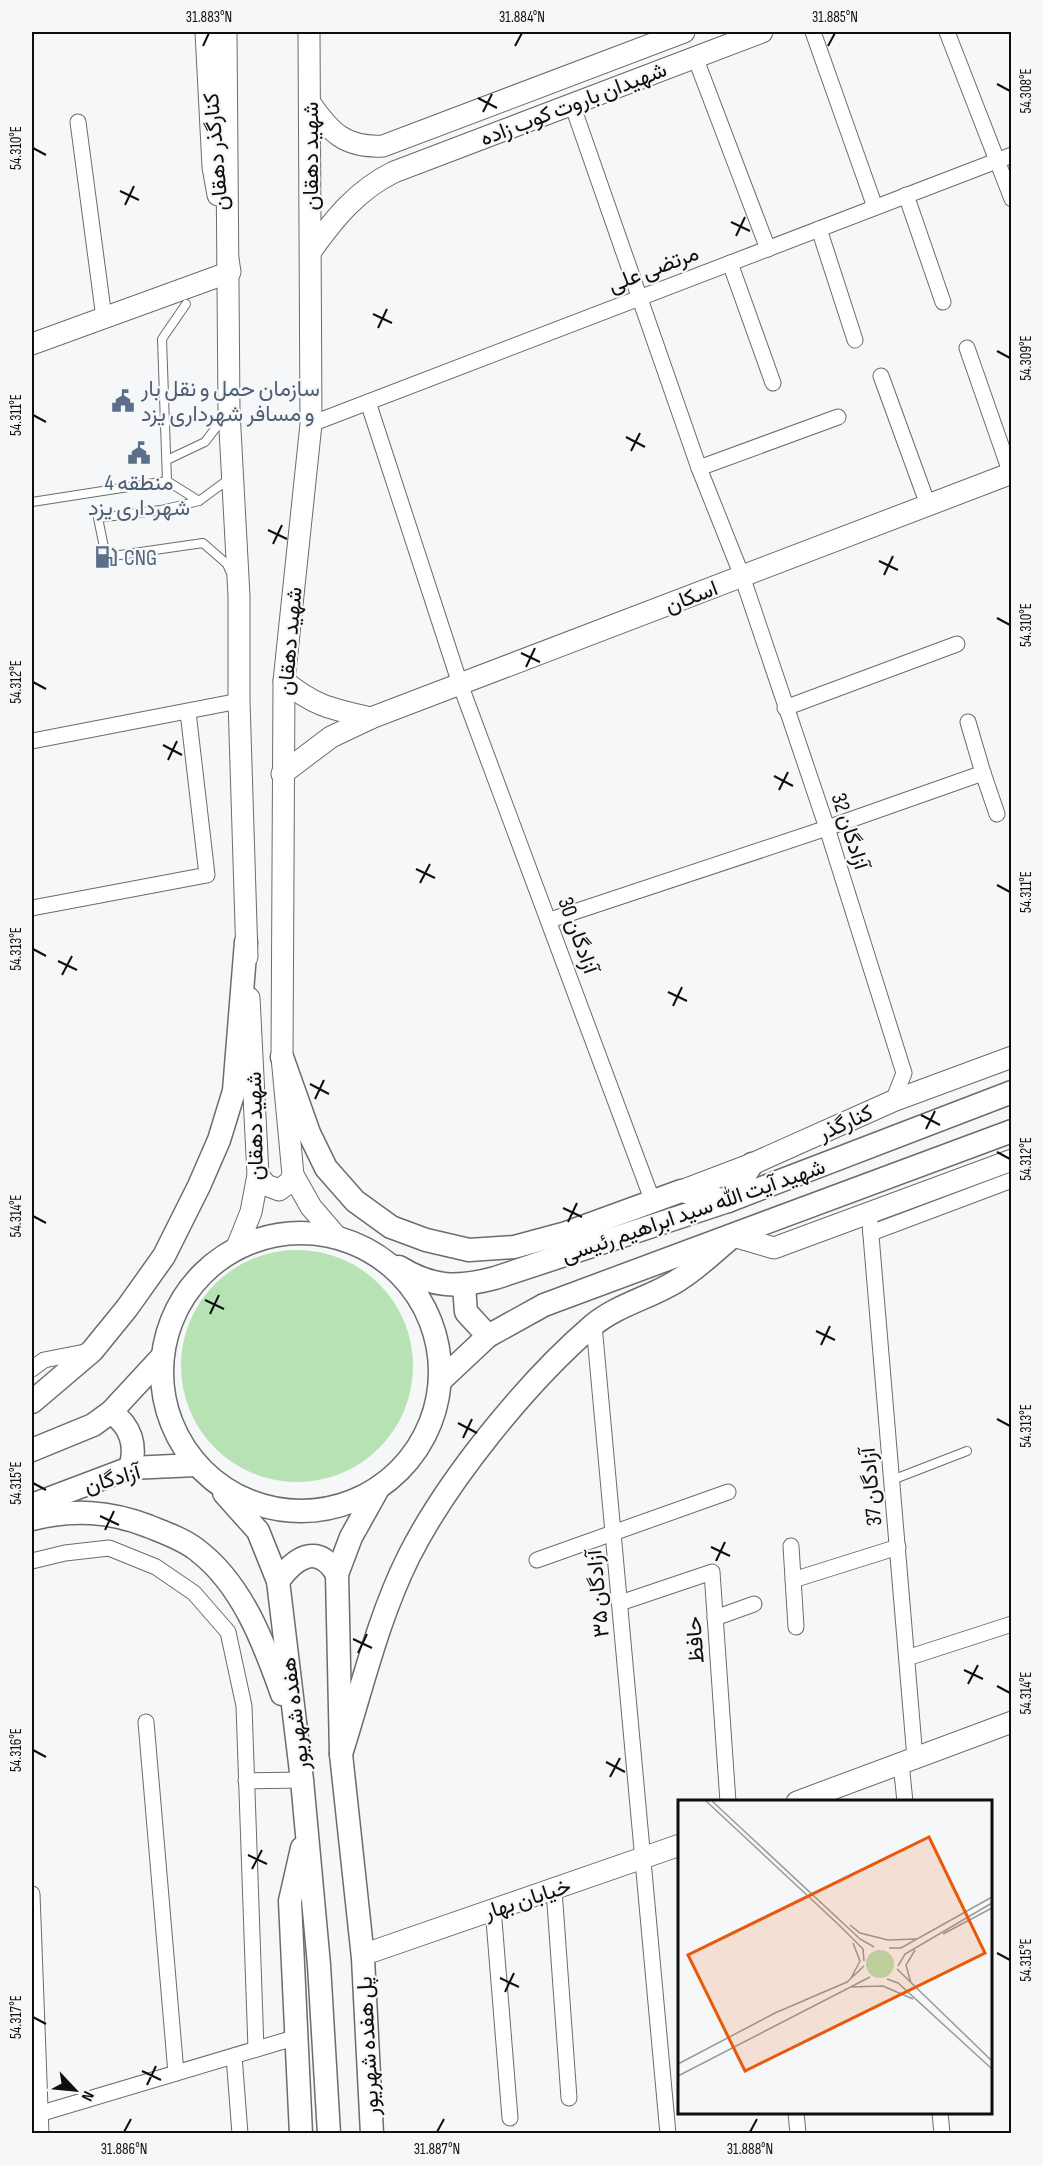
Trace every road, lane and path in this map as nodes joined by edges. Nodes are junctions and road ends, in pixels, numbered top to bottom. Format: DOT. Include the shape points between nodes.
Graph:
graph roads {
  1 [pos="206,32"];
  2 [pos="226,32"];
  3 [pos="309,32"];
  4 [pos="684,32"];
  5 [pos="762,32"];
  6 [pos="813,32"];
  7 [pos="947,32"];
  8 [pos="694,57"];
  9 [pos="310,103"];
  10 [pos="572,104"];
  11 [pos="78,122"];
  12 [pos="382,146"];
  13 [pos="1005,157"];
  14 [pos="384,177"];
  15 [pos="906,195"];
  16 [pos="1011,199"];
  17 [pos="875,207"];
  18 [pos="819,229"];
  19 [pos="768,249"];
  20 [pos="311,251"];
  21 [pos="730,263"];
  22 [pos="230,272"];
  23 [pos="640,297"];
  24 [pos="943,302"];
  25 [pos="186,303"];
  26 [pos="104,318"];
  27 [pos="855,340"];
  28 [pos="32,344"];
  29 [pos="967,348"];
  30 [pos="881,376"];
  31 [pos="773,382"];
  32 [pos="368,402"];
  33 [pos="229,411"];
  34 [pos="838,417"];
  35 [pos="311,424"];
  36 [pos="167,460"];
  37 [pos="699,468"];
  38 [pos="1011,474"];
  39 [pos="231,478"];
  40 [pos="167,481"];
  41 [pos="199,501"];
  42 [pos="32,502"];
  43 [pos="928,505"];
  44 [pos="742,576"];
  45 [pos="239,596"];
  46 [pos="957,644"];
  47 [pos="284,681"];
  48 [pos="460,684"];
  49 [pos="239,701"];
  50 [pos="785,708"];
  51 [pos="188,712"];
  52 [pos="371,718"];
  53 [pos="968,722"];
  54 [pos="32,741"];
  55 [pos="983,772"];
  56 [pos="282,774"];
  57 [pos="997,814"];
  58 [pos="827,828"];
  59 [pos="32,908"];
  60 [pos="550,920"];
  61 [pos="246,942"];
  62 [pos="1011,1056"];
  63 [pos="282,1057"];
  64 [pos="1011,1092"];
  65 [pos="893,1101"];
  66 [pos="1011,1131"];
  67 [pos="1011,1160"];
  68 [pos="752,1164"];
  69 [pos="258,1175"];
  70 [pos="293,1175"];
  71 [pos="1011,1180"];
  72 [pos="681,1191"];
  73 [pos="728,1201"];
  74 [pos="653,1202"];
  75 [pos="869,1212"];
  76 [pos="871,1233"];
  77 [pos="336,1236"];
  78 [pos="733,1236"];
  79 [pos="237,1247"];
  80 [pos="374,1252"];
  81 [pos="464,1286"];
  82 [pos="594,1324"];
  83 [pos="488,1336"];
  84 [pos="93,1351"];
  85 [pos="161,1358"];
  86 [pos="32,1369"];
  87 [pos="440,1382"];
  88 [pos="32,1402"];
  89 [pos="111,1412"];
  90 [pos="32,1450"];
  91 [pos="967,1451"];
  92 [pos="196,1465"];
  93 [pos="130,1468"];
  94 [pos="892,1480"];
  95 [pos="215,1483"];
  96 [pos="379,1487"];
  97 [pos="728,1492"];
  98 [pos="32,1505"];
  99 [pos="32,1519"];
  100 [pos="613,1532"];
  101 [pos="791,1546"];
  102 [pos="898,1546"];
  103 [pos="537,1560"];
  104 [pos="32,1561"];
  105 [pos="337,1574"];
  106 [pos="793,1580"];
  107 [pos="279,1581"];
  108 [pos="620,1603"];
  109 [pos="754,1604"];
  110 [pos="715,1618"];
  111 [pos="1011,1624"];
  112 [pos="796,1627"];
  113 [pos="907,1658"];
  114 [pos="146,1722"];
  115 [pos="1011,1722"];
  116 [pos="296,1732"];
  117 [pos="341,1754"];
  118 [pos="908,1761"];
  119 [pos="302,1780"];
  120 [pos="246,1781"];
  121 [pos="728,1800"];
  122 [pos="802,1800"];
  123 [pos="905,1800"];
  124 [pos="306,1829"];
  125 [pos="678,1846"];
  126 [pos="644,1859"];
  127 [pos="554,1890"];
  128 [pos="32,1894"];
  129 [pos="494,1908"];
  130 [pos="368,1954"];
  131 [pos="319,1965"];
  132 [pos="297,2037"];
  133 [pos="256,2049"];
  134 [pos="234,2056"];
  135 [pos="176,2073"];
  136 [pos="569,2098"];
  137 [pos="796,2114"];
  138 [pos="940,2114"];
  139 [pos="36,2115"];
  140 [pos="510,2118"];
  141 [pos="41,2133"];
  142 [pos="240,2133"];
  143 [pos="301,2133"];
  144 [pos="329,2133"];
  145 [pos="372,2133"];
  146 [pos="383,2133"];
  147 [pos="668,2133"];
  148 [pos="798,2133"];
  149 [pos="942,2133"];
  1 -- 22 [label="street, کنارگذر دهقان" via="213,166"];
  2 -- 22 [label="street, شهید دهقان"];
  3 -- 9 [label="street, شهید دهقان"];
  4 -- 12 [label="street, شهیدان باروت کوب زاده"];
  5 -- 8 [label="street, شهیدان باروت کوب زاده"];
  6 -- 17 [label="street"];
  7 -- 13 [label="street"];
  8 -- 10 [label="street, شهیدان باروت کوب زاده"];
  8 -- 19 [label="street"];
  9 -- 12 [label="street" via="329,130 361,147"];
  9 -- 20 [label="street, شهید دهقان"];
  10 -- 14 [label="street, شهیدان باروت کوب زاده"];
  10 -- 23 [label="street, آزادگان 32"];
  11 -- 26 [label="street"];
  12 -- 14 [label="street" via="374,167"];
  13 -- 15 [label="street, مرتضی علی"];
  13 -- 16 [label="street"];
  14 -- 20 [label="street, شهیدان باروت کوب زاده" via="341,211"];
  15 -- 17 [label="street, مرتضی علی"];
  15 -- 24 [label="street"];
  17 -- 18 [label="street, مرتضی علی"];
  18 -- 19 [label="street, مرتضی علی"];
  18 -- 27 [label="street"];
  19 -- 21 [label="street, مرتضی علی"];
  20 -- 35 [label="street, شهید دهقان"];
  21 -- 23 [label="street, مرتضی علی"];
  21 -- 31 [label="street"];
  22 -- 26 [label="street"];
  22 -- 33 [label="street, شهید دهقان"];
  23 -- 32 [label="street, مرتضی علی"];
  23 -- 37 [label="street, آزادگان 32"];
  25 -- 36 [label="lane" via="162,339"];
  26 -- 28 [label="street"];
  29 -- 38 [label="street"];
  30 -- 43 [label="street"];
  32 -- 35 [label="street, مرتضی علی"];
  32 -- 48 [label="street, آزادگان 30"];
  33 -- 36 [label="lane" via="205,442"];
  33 -- 39 [label="street, شهید دهقان"];
  34 -- 37 [label="street"];
  35 -- 47 [label="street, شهید دهقان"];
  36 -- 40 [label="lane"];
  37 -- 44 [label="street, آزادگان 32"];
  38 -- 43 [label="street, اسکان"];
  39 -- 41 [label="lane"];
  39 -- 45 [label="street, شهید دهقان"];
  40 -- 41 [label="lane"];
  40 -- 42 [label="lane"];
  41 -- 45 [label="lane" via="98,518 106,557 203,543 227,564"];
  43 -- 44 [label="street, اسکان"];
  44 -- 48 [label="street, اسکان"];
  44 -- 50 [label="street, آزادگان 32"];
  45 -- 49 [label="street, شهید دهقان"];
  46 -- 50 [label="street"];
  47 -- 52 [label="street" via="308,700"];
  47 -- 56 [label="street, شهید دهقان"];
  48 -- 52 [label="street, اسکان"];
  48 -- 60 [label="street, آزادگان 30"];
  49 -- 51 [label="street"];
  49 -- 61 [label="street, شهید دهقان"];
  50 -- 58 [label="street, آزادگان 32"];
  51 -- 54 [label="street"];
  51 -- 59 [label="street" via="207,875"];
  52 -- 56 [label="street, اسکان" via="331,737"];
  53 -- 55 [label="street"];
  55 -- 57 [label="street"];
  55 -- 58 [label="street"];
  56 -- 63 [label="street, شهید دهقان"];
  58 -- 60 [label="street"];
  58 -- 65 [label="street, آزادگان 32" via="904,1073"];
  60 -- 74 [label="street, آزادگان 30"];
  61 -- 69 [label="street, شهید دهقان"];
  61 -- 84 [label="main road" via="234,1091 219,1140 164,1256"];
  62 -- 65 [label="street, کنارگذر"];
  63 -- 70 [label="street, شهید دهقان"];
  63 -- 74 [label="main road" via="326,1168 355,1201 391,1227 469,1250 514,1247"];
  64 -- 73 [label="main road, شهید آیت الله سید ابراهیم رئیسی"];
  65 -- 68 [label="street, کنارگذر"];
  66 -- 78 [label="main road, شهید آیت الله سید ابراهیم رئیسی"];
  67 -- 75 [label="street"];
  68 -- 72 [label="street, کنارگذر"];
  68 -- 73 [label="main road"];
  69 -- 70 [label="street" via="266,1185 279,1190"];
  69 -- 79 [label="street, شهید دهقان" via="251,1212"];
  70 -- 77 [label="street, شهید دهقان" via="311,1207"];
  71 -- 76 [label="street"];
  72 -- 73 [label="main road"];
  72 -- 74 [label="main road"];
  73 -- 81 [label="main road, شهید آیت الله سید ابراهیم رئیسی"];
  75 -- 76 [label="street, آزادگان 37"];
  75 -- 78 [label="street" via="774,1248"];
  76 -- 94 [label="street, آزادگان 37"];
  77 -- 79 [label="main road" via="302,1231"];
  77 -- 80 [label="main road"];
  78 -- 82 [label="main road" via="680,1279"];
  78 -- 83 [label="main road, شهید آیت الله سید ابراهیم رئیسی" via="544,1305"];
  79 -- 85 [label="main road" via="200,1275 174,1313"];
  80 -- 81 [label="main road, شهید آیت الله سید ابراهیم رئیسی" via="419,1279"];
  80 -- 87 [label="main road" via="403,1276 425,1307 437,1343"];
  81 -- 83 [label="main road" via="466,1312"];
  82 -- 100 [label="street, آزادگان ۳۵"];
  82 -- 117 [label="main road" via="540,1377 438,1504 409,1558 384,1618"];
  83 -- 87 [label="main road, شهید آیت الله سید ابراهیم رئیسی"];
  84 -- 86 [label="street" via="44,1360"];
  84 -- 88 [label="main road"];
  85 -- 89 [label="main road"];
  85 -- 92 [label="main road" via="163,1396 175,1433"];
  87 -- 96 [label="main road" via="430,1422 410,1459"];
  89 -- 90 [label="main road" via="93,1425"];
  89 -- 93 [label="main road" via="131,1436 134,1452"];
  91 -- 94 [label="lane"];
  92 -- 93 [label="main road, آزادگان"];
  92 -- 95 [label="main road"];
  93 -- 98 [label="main road, آزادگان"];
  94 -- 102 [label="street, آزادگان 37"];
  95 -- 96 [label="main road" via="238,1497 271,1509 307,1511 342,1505"];
  95 -- 107 [label="main road, هفده شهریور" via="258,1531"];
  96 -- 105 [label="main road, هفده شهریور" via="351,1538"];
  97 -- 100 [label="street"];
  99 -- 116 [label="main road" via="111,1513 177,1538 197,1550 220,1572 262,1638"];
  100 -- 103 [label="street"];
  100 -- 108 [label="street, آزادگان ۳۵"];
  101 -- 106 [label="street"];
  102 -- 106 [label="street"];
  102 -- 113 [label="street, آزادگان 37"];
  104 -- 120 [label="street" via="109,1548 156,1567 194,1593 228,1632 244,1706"];
  105 -- 107 [label="main road" via="320,1559 303,1556 292,1562"];
  105 -- 117 [label="main road, هفده شهریور"];
  106 -- 112 [label="street"];
  107 -- 116 [label="main road, هفده شهریور"];
  108 -- 110 [label="street, حافظ" via="711,1572"];
  108 -- 126 [label="street, آزادگان ۳۵"];
  109 -- 110 [label="street"];
  110 -- 121 [label="street, حافظ"];
  111 -- 113 [label="street"];
  113 -- 118 [label="street, آزادگان 37"];
  114 -- 135 [label="street"];
  115 -- 118 [label="street"];
  116 -- 119 [label="main road, هفده شهریور"];
  117 -- 130 [label="main road, هفده شهریور"];
  118 -- 122 [label="street"];
  118 -- 123 [label="street, آزادگان 37"];
  119 -- 120 [label="street"];
  119 -- 124 [label="main road, هفده شهریور"];
  120 -- 133 [label="street"];
  124 -- 131 [label="main road, هفده شهریور"];
  124 -- 132 [label="main road" via="290,1901"];
  125 -- 126 [label="street, خیابان بهار"];
  126 -- 127 [label="street, خیابان بهار"];
  126 -- 147 [label="street, آزادگان ۳۵"];
  127 -- 129 [label="street, خیابان بهار"];
  127 -- 136 [label="street"];
  128 -- 139 [label="street"];
  129 -- 130 [label="street, خیابان بهار"];
  129 -- 140 [label="street"];
  130 -- 145 [label="main road, پل هفده شهریور"];
  130 -- 146 [label="main road"];
  131 -- 144 [label="main road, پل هفده شهریور"];
  132 -- 133 [label="street"];
  132 -- 143 [label="main road"];
  133 -- 134 [label="street"];
  134 -- 135 [label="street"];
  134 -- 142 [label="street"];
  135 -- 139 [label="street"];
  137 -- 148 [label="street"];
  138 -- 149 [label="street"];
  139 -- 141 [label="street"];
}
